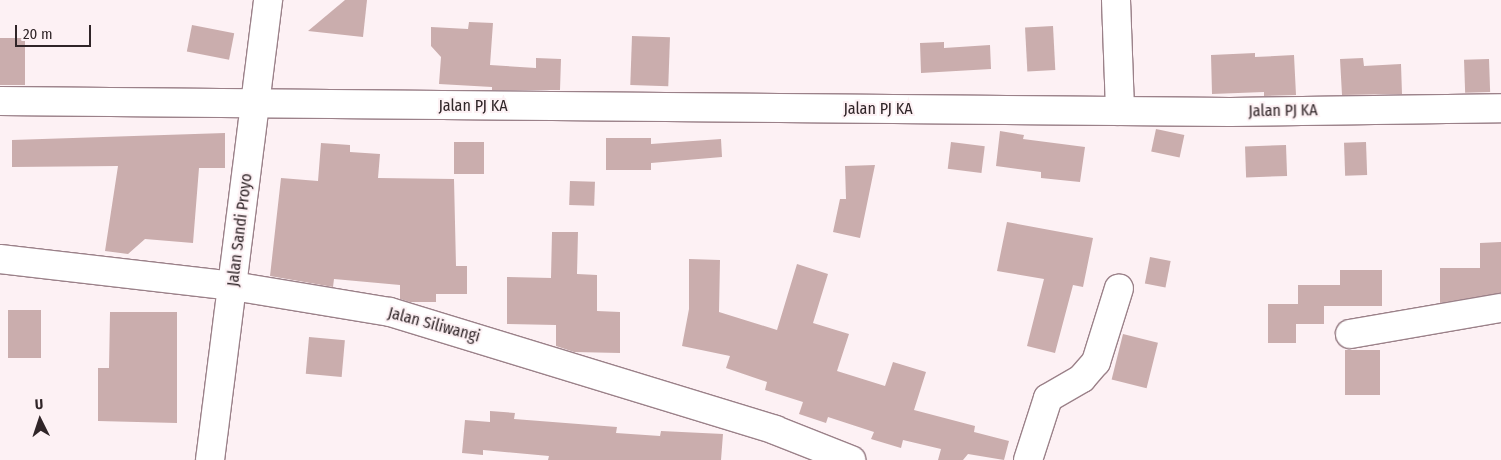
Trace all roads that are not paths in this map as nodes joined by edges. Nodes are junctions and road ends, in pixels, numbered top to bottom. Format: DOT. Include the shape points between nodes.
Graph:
graph roads {
  1 [pos="268,0"];
  2 [pos="1116,0"];
  3 [pos="0,101"];
  4 [pos="255,105"];
  5 [pos="1501,108"];
  6 [pos="1120,111"];
  7 [pos="0,259"];
  8 [pos="233,286"];
  9 [pos="1119,288"];
  10 [pos="1501,308"];
  11 [pos="1350,334"];
  12 [pos="210,460"];
  13 [pos="851,460"];
  14 [pos="1028,460"];
  1 -- 4 [label="street, Jalan Sandi Proyo"];
  2 -- 6 [label="street"];
  3 -- 4 [label="street, Jalan PJ KA"];
  4 -- 6 [label="street, Jalan PJ KA"];
  4 -- 8 [label="street, Jalan Sandi Proyo"];
  5 -- 6 [label="street, Jalan PJ KA"];
  7 -- 8 [label="street, Jalan Siliwangi"];
  8 -- 12 [label="street, Jalan Sandi Proyo"];
  8 -- 13 [label="street, Jalan Siliwangi" via="390,312 775,430"];
  9 -- 14 [label="street" via="1096,362 1082,378 1048,398"];
  10 -- 11 [label="street"];
}
